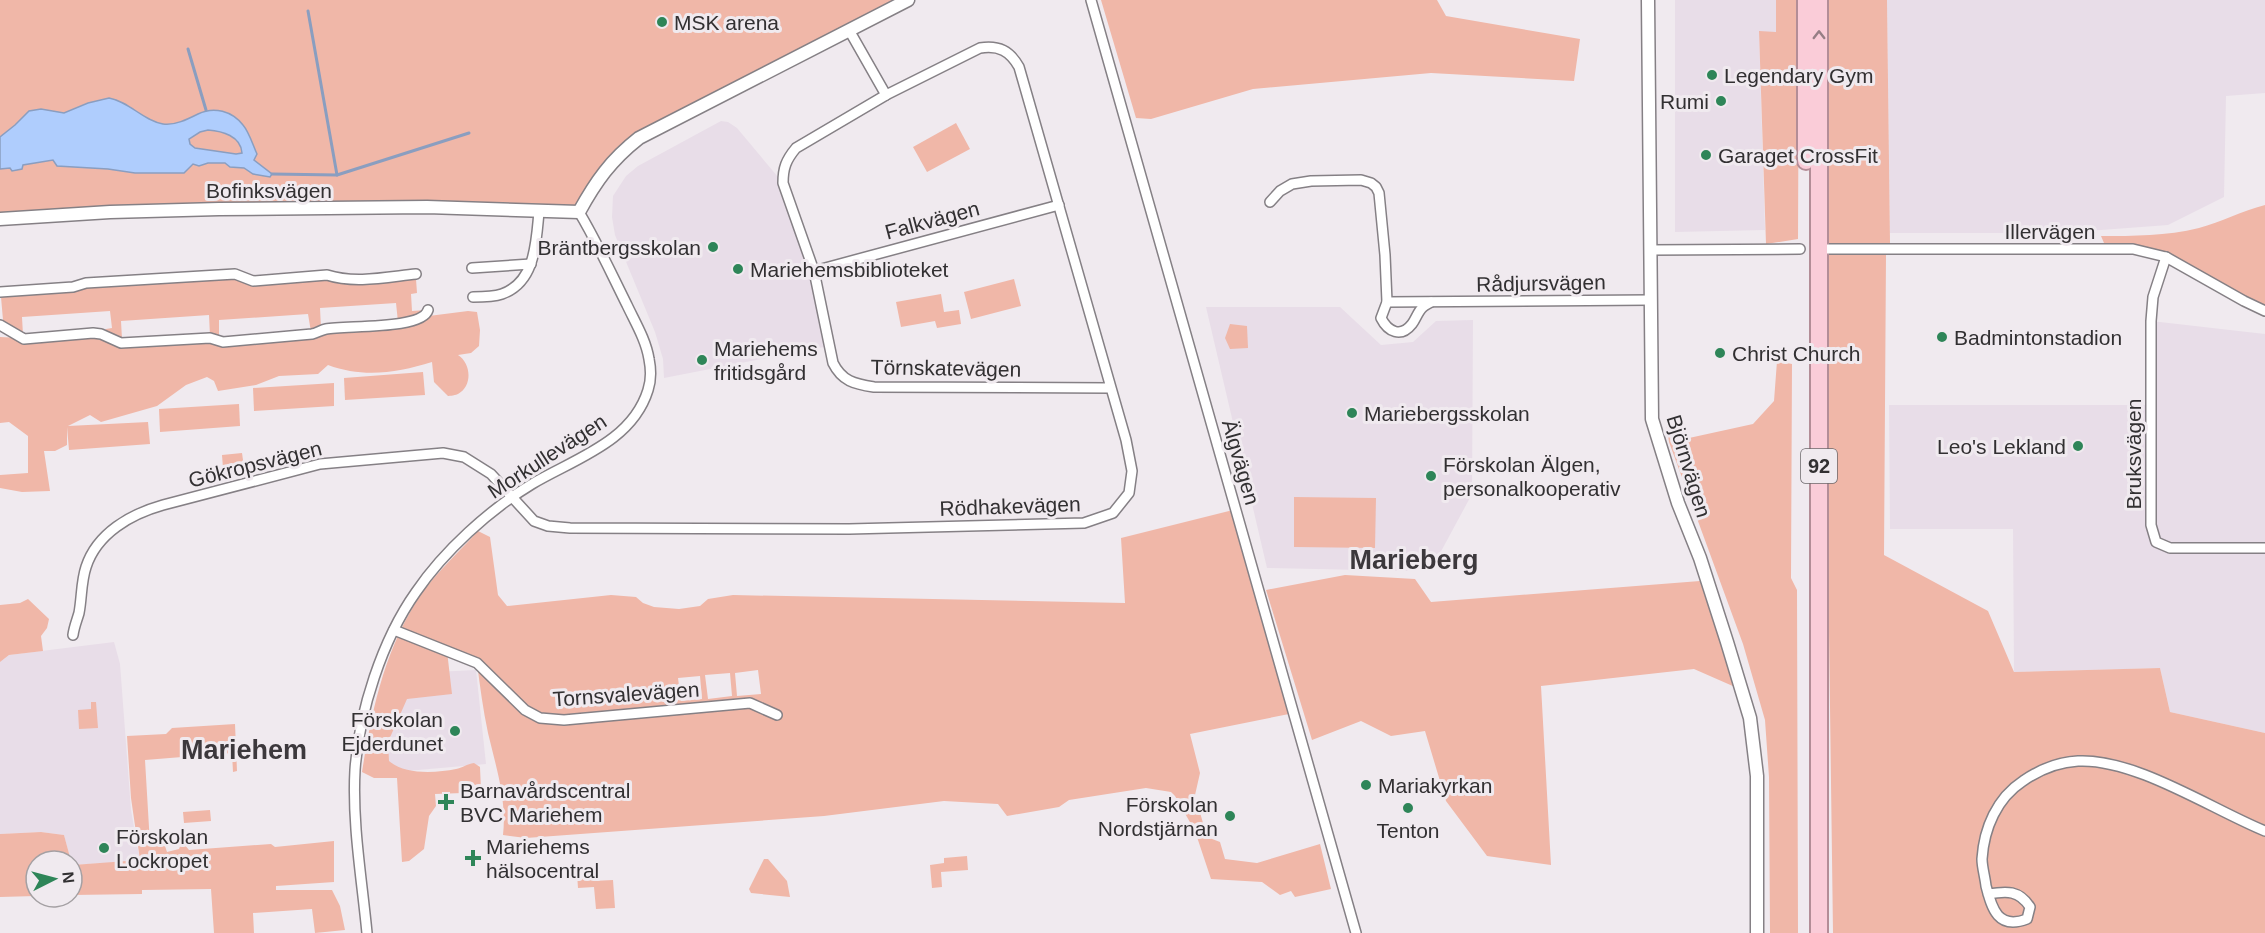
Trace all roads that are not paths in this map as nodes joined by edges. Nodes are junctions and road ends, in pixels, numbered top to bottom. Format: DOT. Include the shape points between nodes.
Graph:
graph roads {
  1 [pos="908,0"];
  2 [pos="1091,0"];
  3 [pos="1648,0"];
  4 [pos="1806,0"];
  5 [pos="1819,0"];
  6 [pos="849,30"];
  7 [pos="886,95"];
  8 [pos="1270,202"];
  9 [pos="1059,205"];
  10 [pos="540,212"];
  11 [pos="579,212"];
  12 [pos="0,219"];
  13 [pos="1800,249"];
  14 [pos="1821,249"];
  15 [pos="1650,250"];
  16 [pos="2166,257"];
  17 [pos="531,264"];
  18 [pos="472,268"];
  19 [pos="814,271"];
  20 [pos="416,274"];
  21 [pos="0,292"];
  22 [pos="473,297"];
  23 [pos="1650,300"];
  24 [pos="1387,302"];
  25 [pos="1431,302"];
  26 [pos="428,310"];
  27 [pos="2265,311"];
  28 [pos="0,326"];
  29 [pos="1111,388"];
  30 [pos="512,498"];
  31 [pos="2265,548"];
  32 [pos="394,630"];
  33 [pos="73,635"];
  34 [pos="777,715"];
  35 [pos="2265,831"];
  36 [pos="1988,894"];
  37 [pos="367,933"];
  38 [pos="1356,933"];
  39 [pos="1757,933"];
  40 [pos="1810,933"];
  41 [pos="1819,933"];
  1 -- 6 [label="street"];
  2 -- 38 [label="street, Älgvägen"];
  3 -- 15 [label="street, Björnvägen"];
  4 -- 40 [label="highway, 92"];
  41 -- 5 [label="highway, 92, one-way"];
  6 -- 7 [label="street"];
  6 -- 11 [label="street" via="639,138 601,174"];
  7 -- 9 [label="street, Rödhakevägen" via="980,48 1003,49 1019,67"];
  7 -- 19 [label="street, Törnskatevägen" via="796,148 786,160 783,183"];
  8 -- 24 [label="street" via="1292,184 1311,181 1361,180 1376,187"];
  9 -- 19 [label="street, Falkvägen"];
  9 -- 29 [label="street, Rödhakevägen"];
  10 -- 11 [label="street, Bofinksvägen"];
  10 -- 12 [label="street, Bofinksvägen" via="427,207 219,209"];
  10 -- 17 [label="street"];
  11 -- 30 [label="street, Morkullevägen" via="644,340 649,359 649,389 640,412 620,432"];
  13 -- 15 [label="street"];
  14 -- 16 [label="street, Illervägen" via="2133,249"];
  15 -- 23 [label="street, Björnvägen"];
  16 -- 27 [label="street, Illervägen"];
  16 -- 31 [label="street, Bruksvägen" via="2153,297 2151,321 2151,525 2156,542 2170,548"];
  17 -- 18 [label="street"];
  17 -- 22 [label="street" via="513,288 502,294"];
  19 -- 29 [label="street, Törnskatevägen" via="832,363 854,384"];
  20 -- 21 [label="street" via="355,280 327,275 253,281 235,274"];
  23 -- 25 [label="street, Rådjursvägen"];
  23 -- 39 [label="street, Björnvägen" via="1652,418 1743,692 1752,732 1757,776"];
  24 -- 25 [label="street, Rådjursvägen"];
  24 -- 25 [label="street" via="1382,318 1386,327 1396,332 1410,326 1422,307"];
  26 -- 28 [label="street" via="422,318 402,323 224,342 210,338 121,343 93,333 24,339"];
  29 -- 30 [label="street, Rödhakevägen" via="1132,471 1130,493 1113,513 1084,523 837,529 570,528 534,521"];
  30 -- 32 [label="street, Morkullevägen" via="472,530 438,565 416,592"];
  30 -- 33 [label="street, Gökropsvägen" via="477,465 464,457 443,453 320,464 145,510 113,530 94,550 83,580"];
  32 -- 34 [label="street, Tornsvalevägen" via="477,663 525,710 540,718 564,720 750,703"];
  32 -- 37 [label="street, Morkullevägen" via="361,725 355,771"];
  35 -- 36 [label="street" via="2121,767 2078,761 2061,764 2037,772 2002,797 1990,822 1982,860"];
  36 -- 36 [label="street" via="2014,893 2023,897 2030,907 2026,919 2016,923 2001,918 1992,910"];
}
